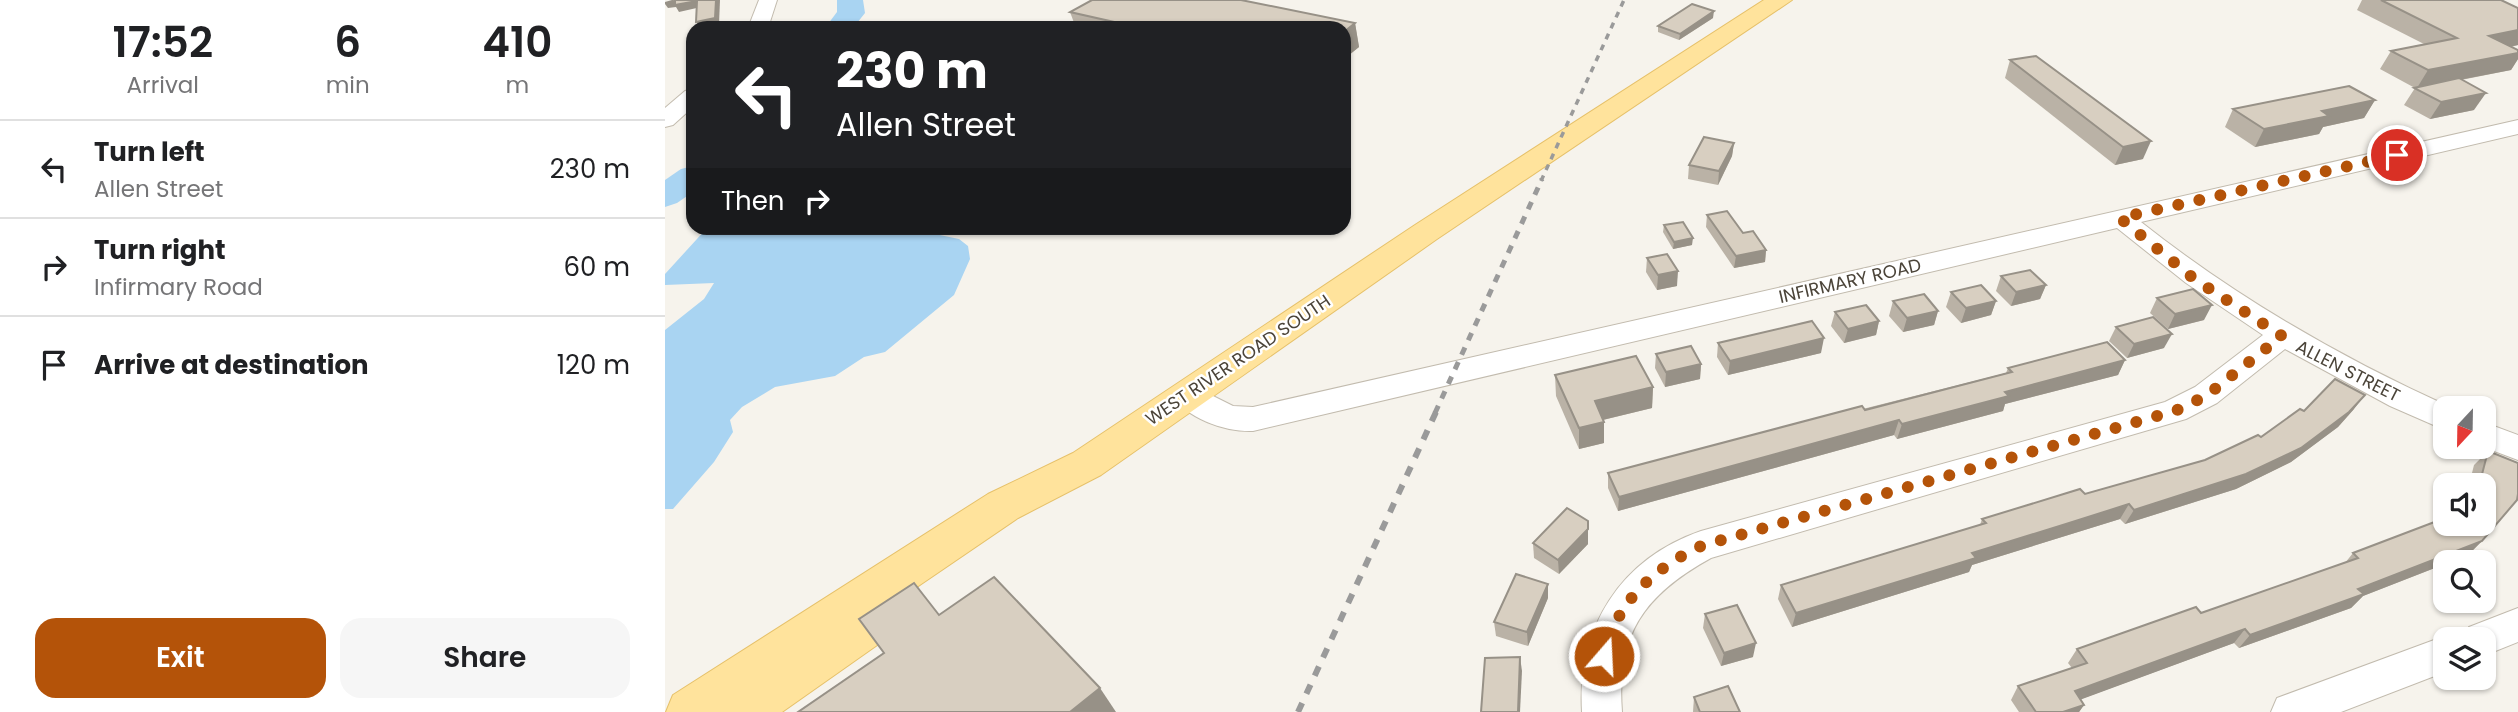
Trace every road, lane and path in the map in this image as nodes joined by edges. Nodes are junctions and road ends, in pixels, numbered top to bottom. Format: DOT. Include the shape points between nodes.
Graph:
graph roads {
  1 [pos="1780,0"];
  2 [pos="767,2"];
  3 [pos="760,21"];
  4 [pos="686,102"];
  5 [pos="665,120"];
  6 [pos="2518,127"];
  7 [pos="2120,218"];
  8 [pos="2282,336"];
  9 [pos="1187,394"];
  10 [pos="2433,412"];
  11 [pos="2496,439"];
  12 [pos="2518,448"];
  13 [pos="1087,464"];
  14 [pos="2518,625"];
  15 [pos="2496,634"];
  16 [pos="2433,658"];
  17 [pos="691,712"];
  18 [pos="741,712"];
  19 [pos="1602,712"];
  20 [pos="2291,712"];
  1 -- 9 [label="main road, WEST RIVER ROAD SOUTH"];
  2 -- 3 [label="street"];
  4 -- 5 [label="street"];
  6 -- 7 [label="street, INFIRMARY ROAD"];
  7 -- 8 [label="street, ALLEN STREET" via="2193,278"];
  7 -- 9 [label="street, INFIRMARY ROAD" via="1253,419 1218,414"];
  8 -- 10 [label="street, ALLEN STREET"];
  8 -- 19 [label="street" via="2206,396 2175,411 1701,546 1676,558 1634,593 1619,616 1601,670"];
  9 -- 13 [label="main road, WEST RIVER ROAD SOUTH"];
  11 -- 12 [label="street"];
  13 -- 17 [label="main road, WEST RIVER ROAD SOUTH" via="1003,506"];
  13 -- 18 [label="main road" via="1020,521"];
  14 -- 15 [label="street"];
  16 -- 20 [label="street"];
}
